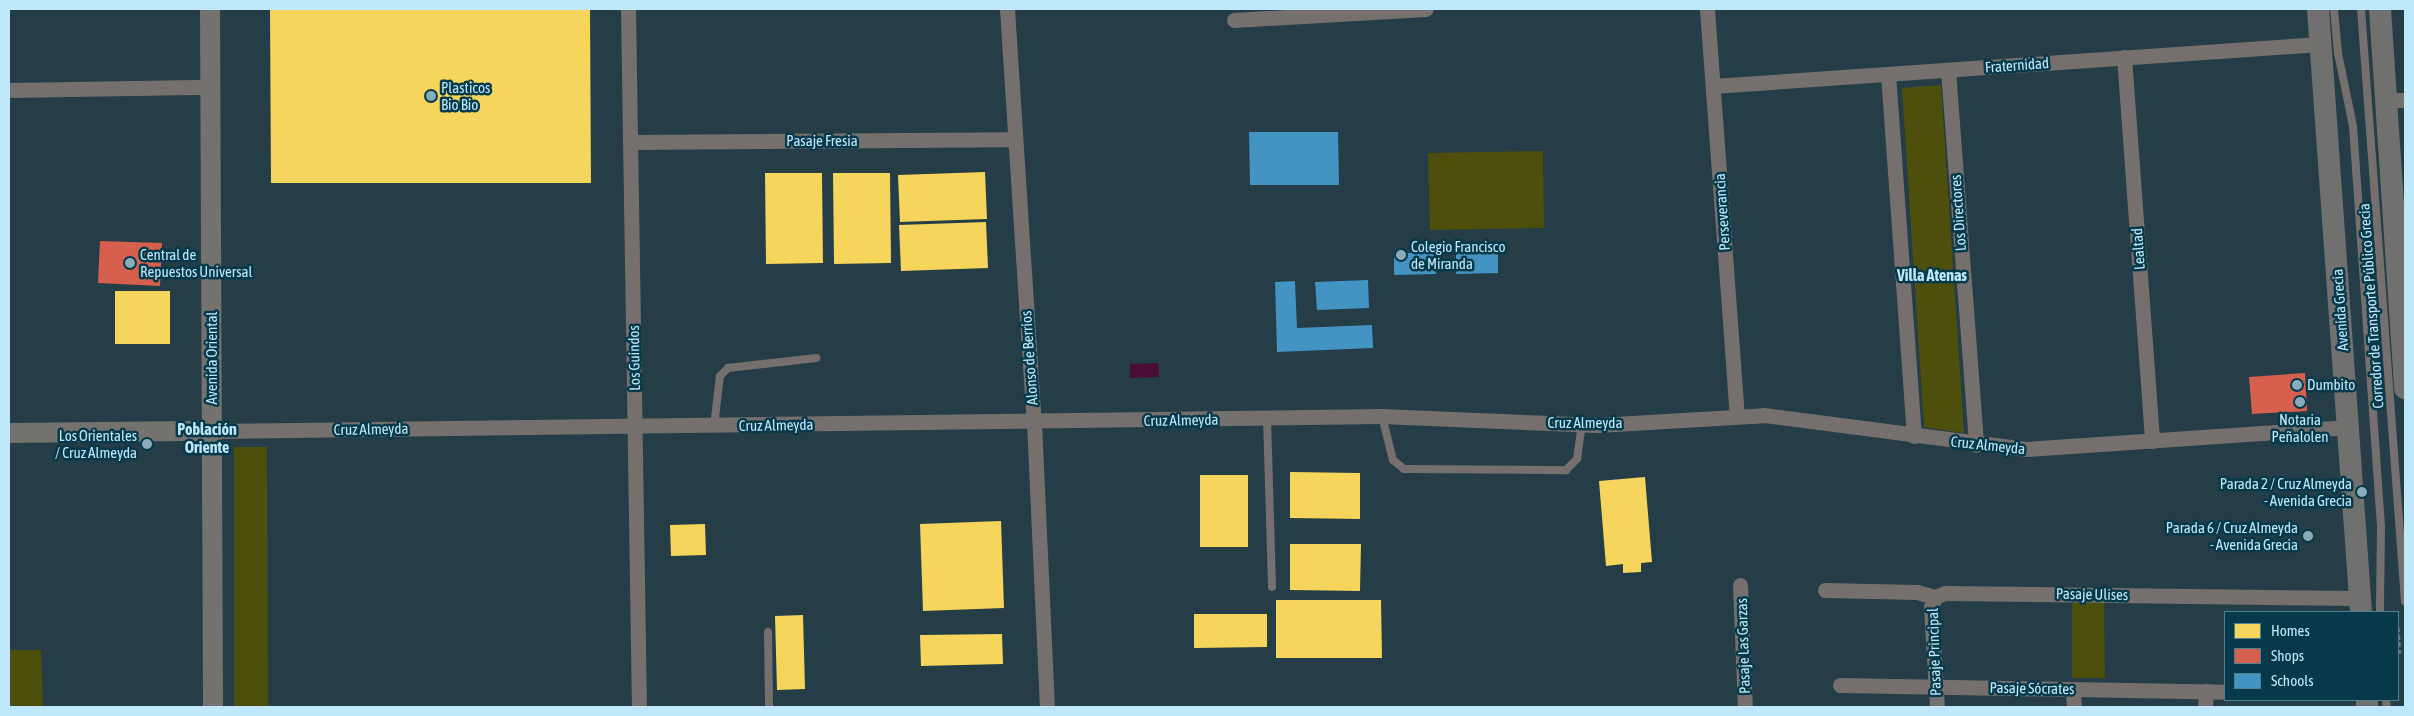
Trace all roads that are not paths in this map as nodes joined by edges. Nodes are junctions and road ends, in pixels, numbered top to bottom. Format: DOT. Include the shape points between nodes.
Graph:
graph roads {
  1 [pos="210,9"];
  2 [pos="628,9"];
  3 [pos="1007,9"];
  4 [pos="1426,9"];
  5 [pos="1707,9"];
  6 [pos="2318,9"];
  7 [pos="2334,9"];
  8 [pos="2361,9"];
  9 [pos="2380,9"];
  10 [pos="1385,10"];
  11 [pos="1234,20"];
  12 [pos="2320,44"];
  13 [pos="2124,57"];
  14 [pos="1948,70"];
  15 [pos="1888,74"];
  16 [pos="1713,86"];
  17 [pos="211,87"];
  18 [pos="10,90"];
  19 [pos="2396,100"];
  20 [pos="1014,139"];
  21 [pos="630,142"];
  22 [pos="816,358"];
  23 [pos="2405,388"];
  24 [pos="1382,416"];
  25 [pos="1737,416"];
  26 [pos="1267,418"];
  27 [pos="1034,422"];
  28 [pos="1582,425"];
  29 [pos="635,426"];
  30 [pos="714,426"];
  31 [pos="2349,427"];
  32 [pos="212,431"];
  33 [pos="9,433"];
  34 [pos="1914,436"];
  35 [pos="2152,441"];
  36 [pos="1976,445"];
  37 [pos="1740,585"];
  38 [pos="1272,587"];
  39 [pos="1825,590"];
  40 [pos="1935,597"];
  41 [pos="2405,601"];
  42 [pos="2361,605"];
  43 [pos="2380,611"];
  44 [pos="768,632"];
  45 [pos="1840,685"];
  46 [pos="1936,687"];
  47 [pos="2074,689"];
  48 [pos="2206,691"];
  49 [pos="2224,692"];
  50 [pos="213,707"];
  51 [pos="639,707"];
  52 [pos="770,707"];
  53 [pos="1047,707"];
  54 [pos="1746,707"];
  55 [pos="1937,707"];
  56 [pos="2074,707"];
  57 [pos="2205,707"];
  1 -- 17 [label="main road, Avenida Oriental"];
  2 -- 21 [label="street, Los Guindos"];
  3 -- 20 [label="street, Alonso de Berríos"];
  4 -- 10 [label="street"];
  5 -- 16 [label="street, Perseverancia"];
  6 -- 12 [label="main road, Avenida Grecia"];
  7 -- 43 [label="lane, Corredor de Transporte Público Grecia" via="2338,53 2353,126 2380,526"];
  8 -- 41 [label="lane, Corredor de Transporte Público Grecia"];
  9 -- 19 [label="main road"];
  10 -- 11 [label="street"];
  12 -- 13 [label="street, Fraternidad"];
  12 -- 31 [label="main road, Avenida Grecia"];
  13 -- 14 [label="street, Fraternidad"];
  13 -- 35 [label="street, Lealtad"];
  14 -- 15 [label="street, Fraternidad"];
  14 -- 36 [label="street, Los Directores"];
  15 -- 16 [label="street, Fraternidad"];
  15 -- 34 [label="street"];
  16 -- 25 [label="street, Perseverancia"];
  17 -- 18 [label="street"];
  17 -- 32 [label="main road, Avenida Oriental"];
  19 -- 23 [label="main road"];
  20 -- 21 [label="street, Pasaje Fresia"];
  20 -- 27 [label="street, Alonso de Berríos"];
  21 -- 29 [label="street, Los Guindos"];
  22 -- 30 [label="lane" via="728,368 720,376"];
  24 -- 26 [label="street, Cruz Almeyda"];
  24 -- 28 [label="street, Cruz Almeyda"];
  24 -- 28 [label="lane" via="1392,460 1404,469 1566,470 1577,459"];
  25 -- 28 [label="street, Cruz Almeyda"];
  25 -- 34 [label="street, Cruz Almeyda" via="1786,417"];
  26 -- 27 [label="street, Cruz Almeyda"];
  26 -- 38 [label="lane"];
  27 -- 30 [label="street, Cruz Almeyda"];
  27 -- 53 [label="street, Alonso de Berríos"];
  29 -- 30 [label="street, Cruz Almeyda"];
  29 -- 32 [label="street, Cruz Almeyda"];
  29 -- 51 [label="street, Los Guindos"];
  31 -- 35 [label="street, Cruz Almeyda"];
  31 -- 42 [label="main road, Avenida Grecia"];
  32 -- 33 [label="main road, Cruz Almeyda"];
  32 -- 50 [label="main road, Avenida Oriental"];
  34 -- 36 [label="street, Cruz Almeyda"];
  35 -- 36 [label="street, Cruz Almeyda" via="2048,449"];
  37 -- 54 [label="street, Pasaje Las Garzas"];
  39 -- 40 [label="street, Pasaje Ulises" via="1917,592"];
  40 -- 42 [label="street, Pasaje Ulises" via="1945,593"];
  40 -- 46 [label="street, Pasaje Principal" via="1931,607"];
  44 -- 52 [label="lane"];
  45 -- 46 [label="street, Pasaje Sócrates"];
  46 -- 47 [label="street, Pasaje Sócrates"];
  46 -- 55 [label="street, Pasaje Principal"];
  47 -- 48 [label="street, Pasaje Sócrates"];
  47 -- 56 [label="street"];
  48 -- 49 [label="street, Pasaje Sócrates"];
  48 -- 57 [label="street"];
}
